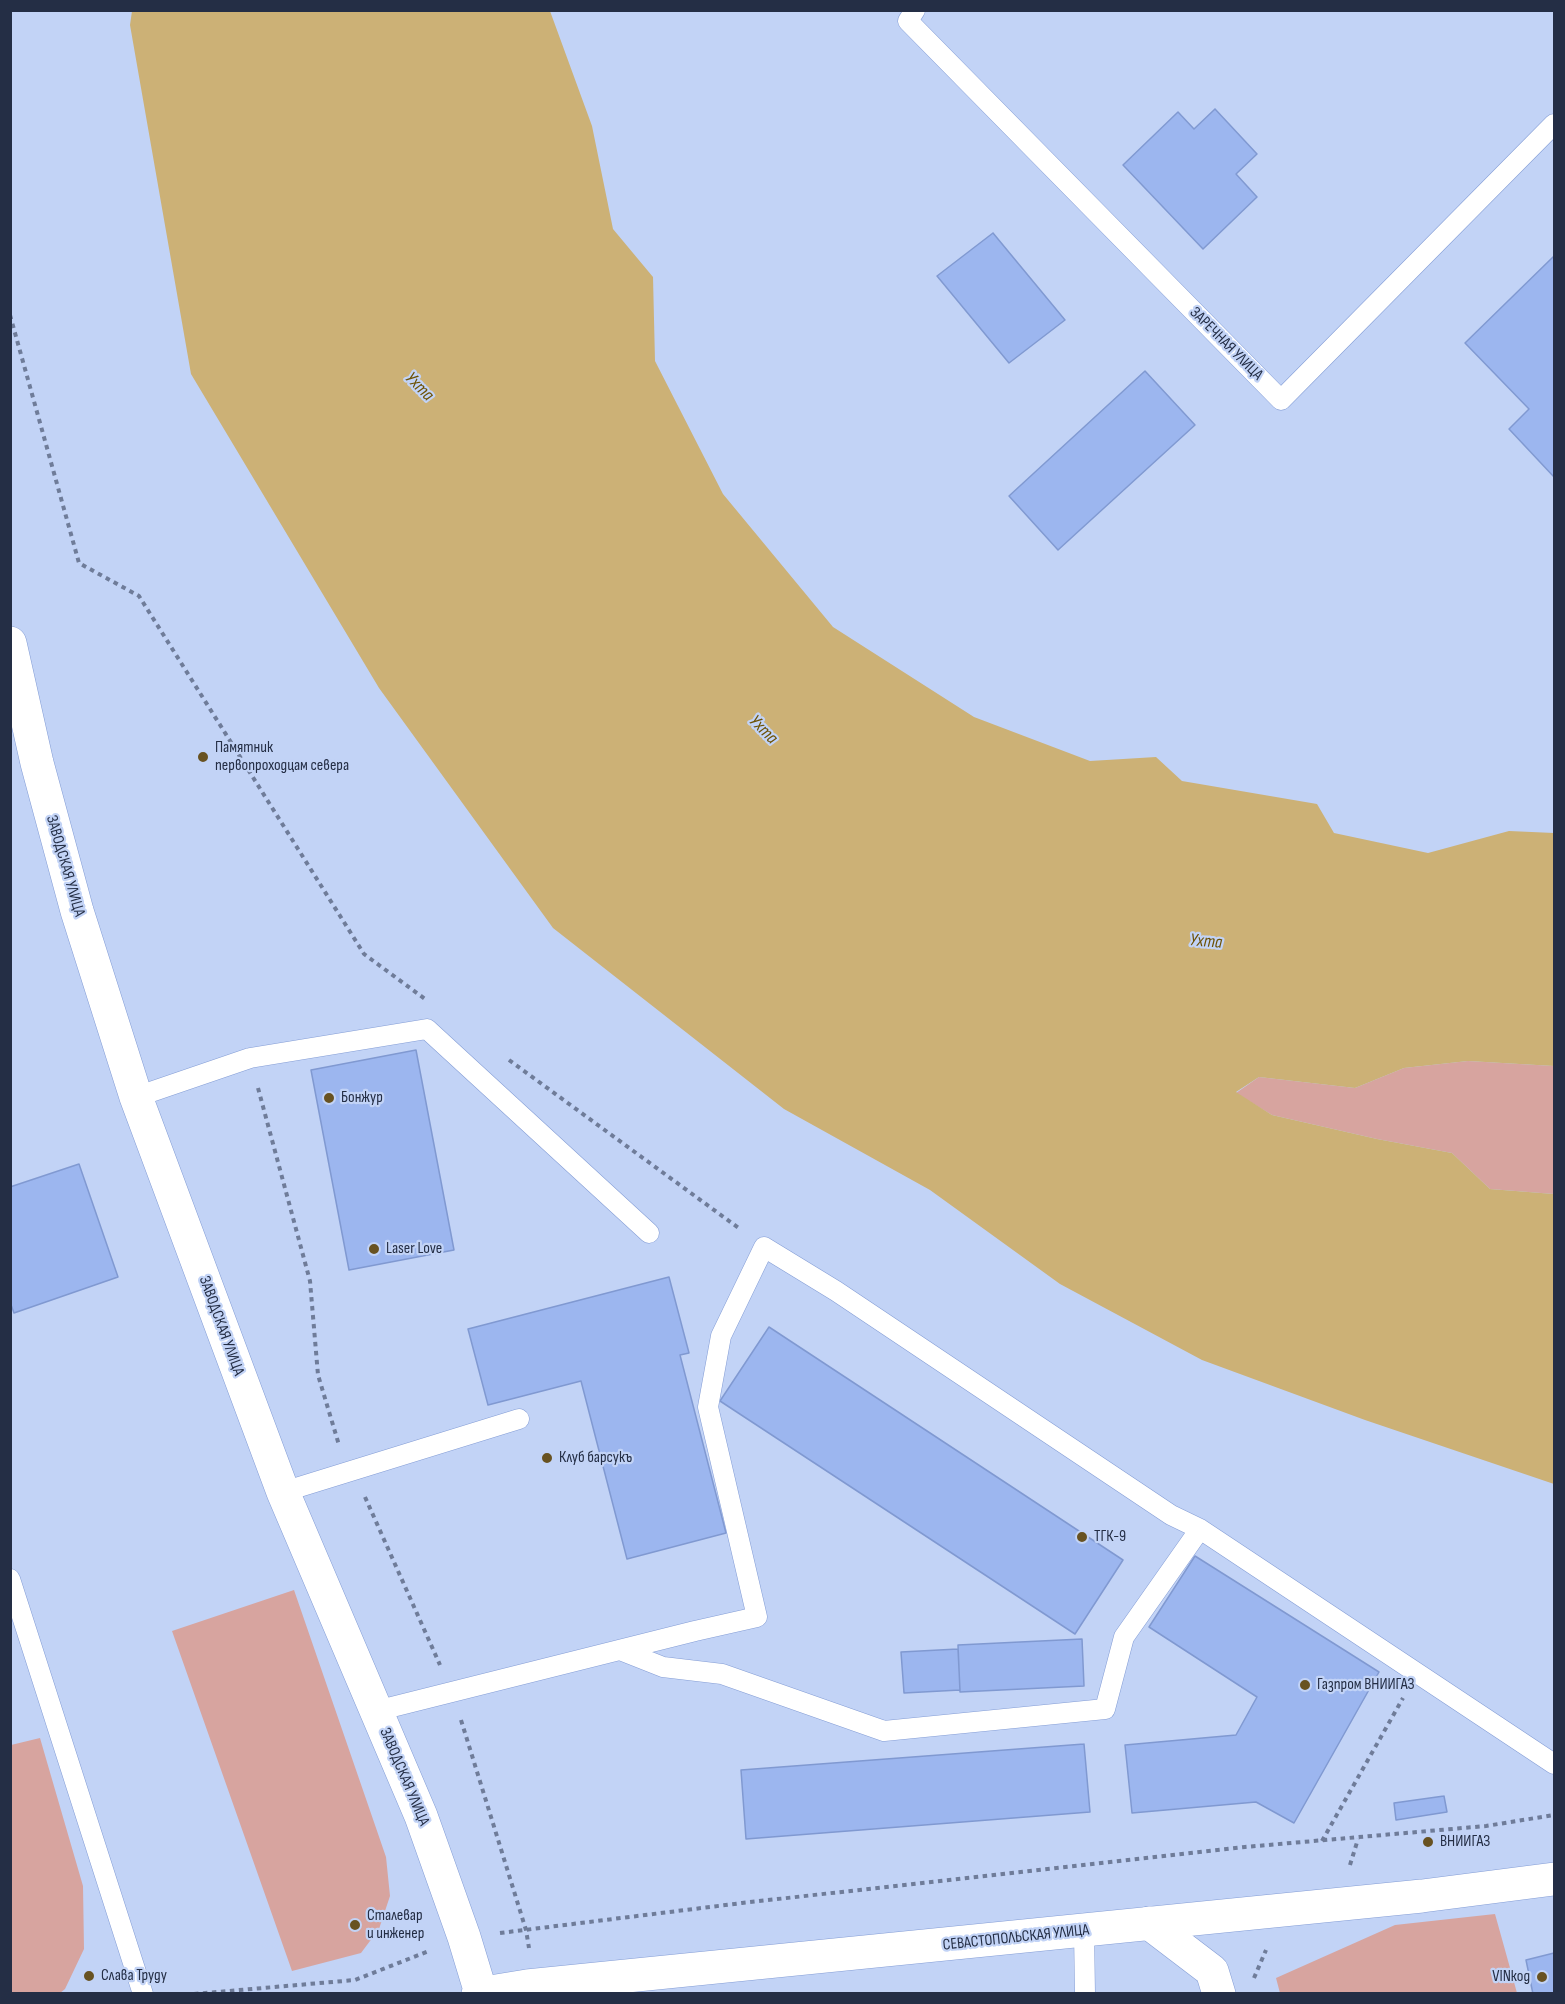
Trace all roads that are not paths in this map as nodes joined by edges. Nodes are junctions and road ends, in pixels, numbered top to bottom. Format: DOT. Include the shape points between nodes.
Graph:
graph roads {
  1 [pos="915,10"];
  2 [pos="1554,124"];
  3 [pos="10,643"];
  4 [pos="136,1097"];
  5 [pos="649,1233"];
  6 [pos="519,1419"];
  7 [pos="283,1492"];
  8 [pos="1200,1529"];
  9 [pos="10,1579"];
  10 [pos="621,1650"];
  11 [pos="376,1711"];
  12 [pos="1554,1764"];
  13 [pos="1554,1879"];
  14 [pos="1149,1923"];
  15 [pos="1084,1931"];
  16 [pos="479,1993"];
  17 [pos="143,1994"];
  18 [pos="1085,1994"];
  19 [pos="1219,1994"];
  1 -- 2 [label="lane, ЗАРЕЧНАЯ УЛИЦА" via="908,21 1281,400"];
  3 -- 4 [label="street, ЗАВОДСКАЯ УЛИЦА" via="62,854"];
  4 -- 5 [label="lane" via="250,1058 427,1029"];
  4 -- 7 [label="street, ЗАВОДСКАЯ УЛИЦА"];
  6 -- 7 [label="lane"];
  7 -- 11 [label="street, ЗАВОДСКАЯ УЛИЦА"];
  8 -- 10 [label="lane" via="1124,1637 1105,1709 884,1731 722,1674 663,1667"];
  8 -- 10 [label="lane" via="1171,1515 764,1246 720,1336 708,1407 757,1617"];
  8 -- 12 [label="lane"];
  9 -- 17 [label="lane"];
  10 -- 11 [label="lane"];
  11 -- 16 [label="street, ЗАВОДСКАЯ УЛИЦА" via="421,1816 464,1937"];
  13 -- 14 [label="street, СЕВАСТОПОЛЬСКАЯ УЛИЦА"];
  14 -- 15 [label="street, СЕВАСТОПОЛЬСКАЯ УЛИЦА"];
  14 -- 19 [label="street" via="1212,1971"];
  15 -- 16 [label="street, СЕВАСТОПОЛЬСКАЯ УЛИЦА"];
  15 -- 18 [label="lane"];
}
